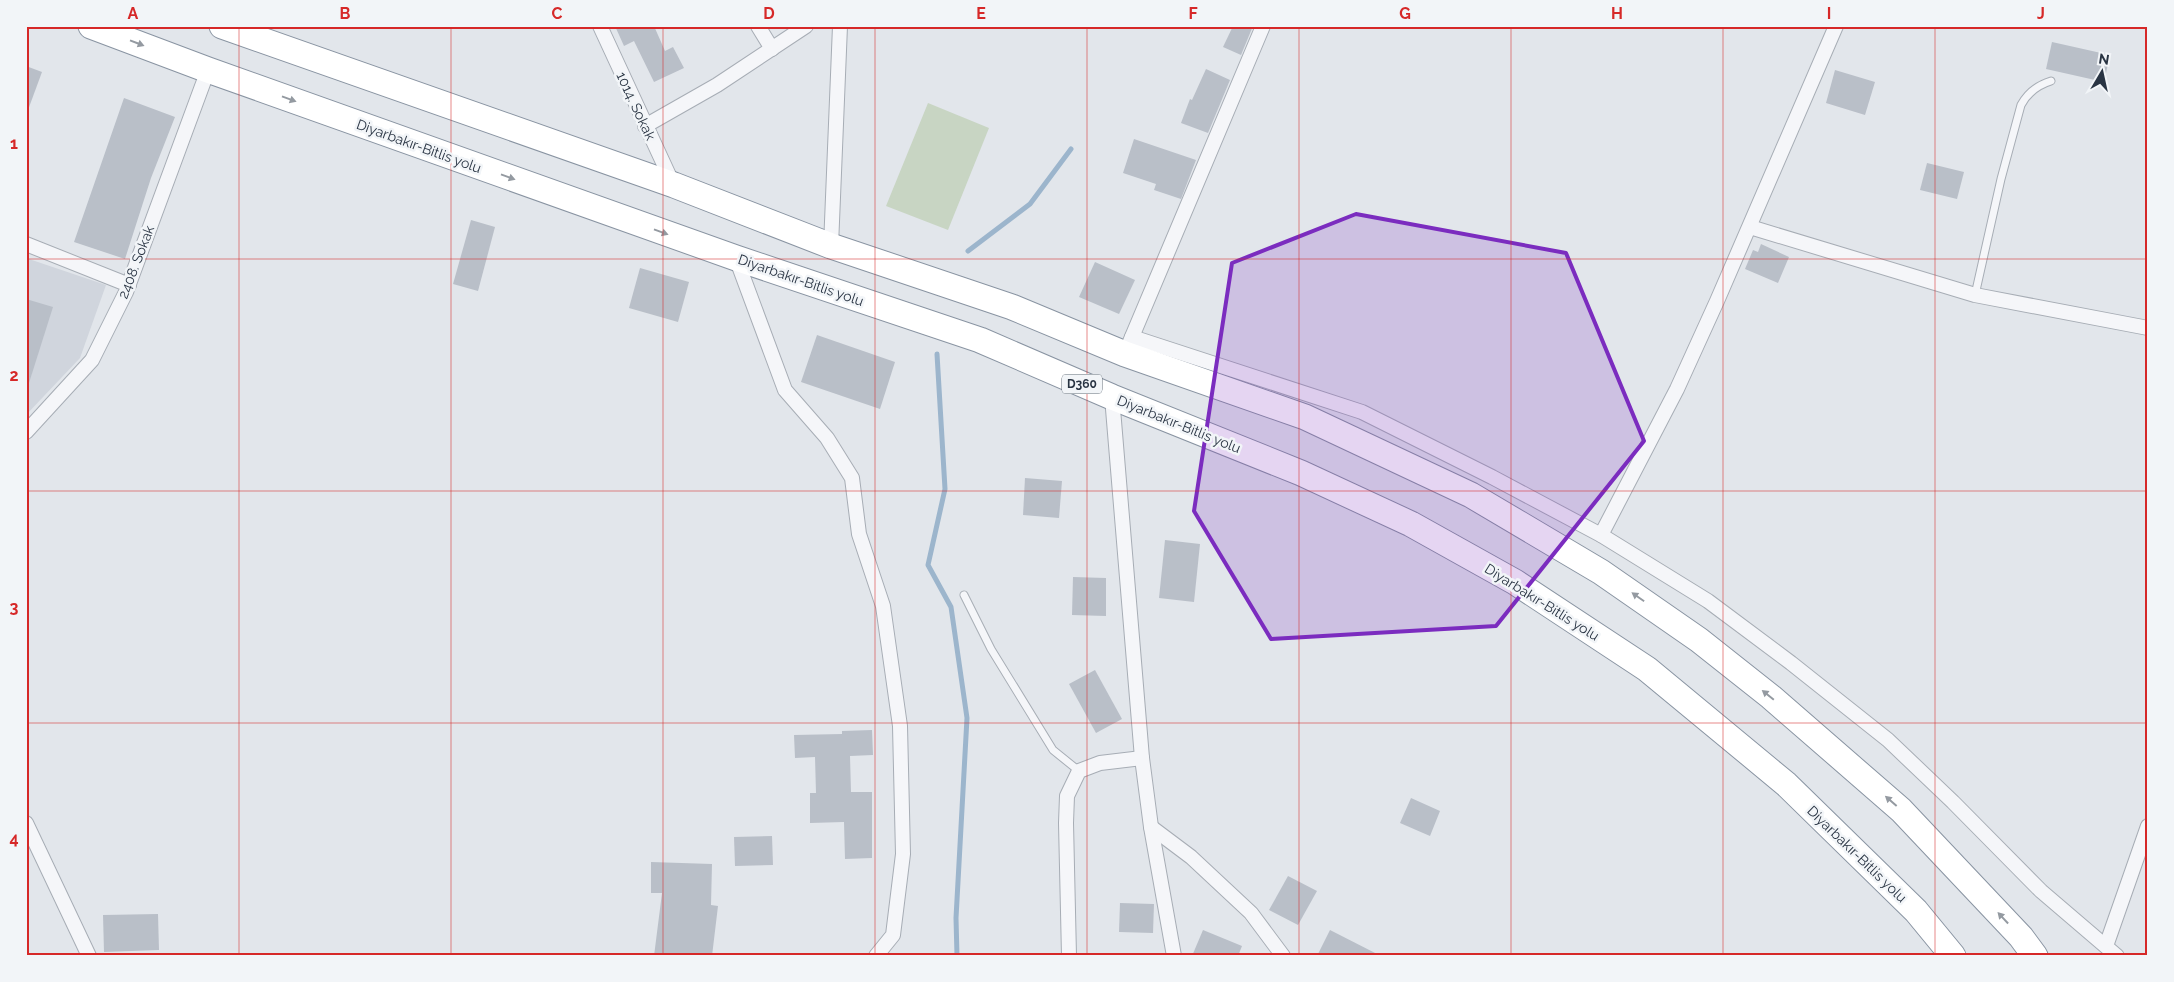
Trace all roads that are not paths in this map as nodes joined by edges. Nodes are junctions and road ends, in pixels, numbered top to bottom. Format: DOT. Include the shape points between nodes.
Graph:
graph roads {
  1 [pos="91,26"];
  2 [pos="222,26"];
  3 [pos="600,26"];
  4 [pos="758,26"];
  5 [pos="806,26"];
  6 [pos="840,26"];
  7 [pos="1263,26"];
  8 [pos="1836,26"];
  9 [pos="772,49"];
  10 [pos="208,70"];
  11 [pos="2051,81"];
  12 [pos="645,126"];
  13 [pos="674,185"];
  14 [pos="1750,227"];
  15 [pos="26,244"];
  16 [pos="831,246"];
  17 [pos="736,258"];
  18 [pos="129,285"];
  19 [pos="1975,295"];
  20 [pos="2148,328"];
  21 [pos="1129,345"];
  22 [pos="1112,397"];
  23 [pos="26,432"];
  24 [pos="1601,536"];
  25 [pos="964,595"];
  26 [pos="1142,758"];
  27 [pos="1079,771"];
  28 [pos="26,823"];
  29 [pos="2148,826"];
  30 [pos="1151,827"];
  31 [pos="2106,946"];
  32 [pos="89,956"];
  33 [pos="876,956"];
  34 [pos="1069,956"];
  35 [pos="1174,956"];
  36 [pos="1283,956"];
  37 [pos="1953,956"];
  38 [pos="2035,956"];
  39 [pos="2117,956"];
  1 -- 10 [label="highway, Diyarbakır-Bitlis yolu / D360, one-way"];
  2 -- 13 [label="highway"];
  3 -- 12 [label="street, 1014. Sokak"];
  4 -- 9 [label="street"];
  5 -- 9 [label="street"];
  6 -- 16 [label="street"];
  7 -- 21 [label="street"];
  8 -- 14 [label="street"];
  9 -- 12 [label="street"];
  10 -- 17 [label="highway, Diyarbakır-Bitlis yolu / D360, one-way"];
  10 -- 18 [label="street, 2408. Sokak"];
  11 -- 19 [label="lane" via="2036,87 2021,104"];
  12 -- 13 [label="street, 1014. Sokak"];
  13 -- 16 [label="highway"];
  14 -- 19 [label="street"];
  14 -- 24 [label="street" via="1677,389"];
  15 -- 18 [label="street"];
  16 -- 21 [label="highway"];
  17 -- 22 [label="highway, Diyarbakır-Bitlis yolu / D360" via="980,340"];
  17 -- 33 [label="street" via="785,390 827,438 852,478 859,534 884,606 900,726 903,854 893,935"];
  18 -- 23 [label="street, 2408. Sokak" via="92,360"];
  19 -- 20 [label="street"];
  21 -- 24 [label="street" via="1362,412"];
  38 -- 21 [label="highway, one-way" via="2021,937 1901,810 1728,662 1601,572 1471,495 1305,417"];
  22 -- 26 [label="street"];
  22 -- 37 [label="highway, Diyarbakır-Bitlis yolu / D360" via="1301,473 1411,524 1515,582 1648,669 1786,784 1916,912"];
  24 -- 31 [label="street" via="1708,602 1888,740 2042,892"];
  25 -- 27 [label="lane" via="991,649 1053,750"];
  26 -- 27 [label="street" via="1100,763"];
  26 -- 30 [label="street"];
  27 -- 34 [label="street" via="1067,796"];
  28 -- 32 [label="street"];
  29 -- 31 [label="street"];
  30 -- 35 [label="street"];
  30 -- 36 [label="street" via="1191,857 1251,913"];
  31 -- 39 [label="street"];
}
